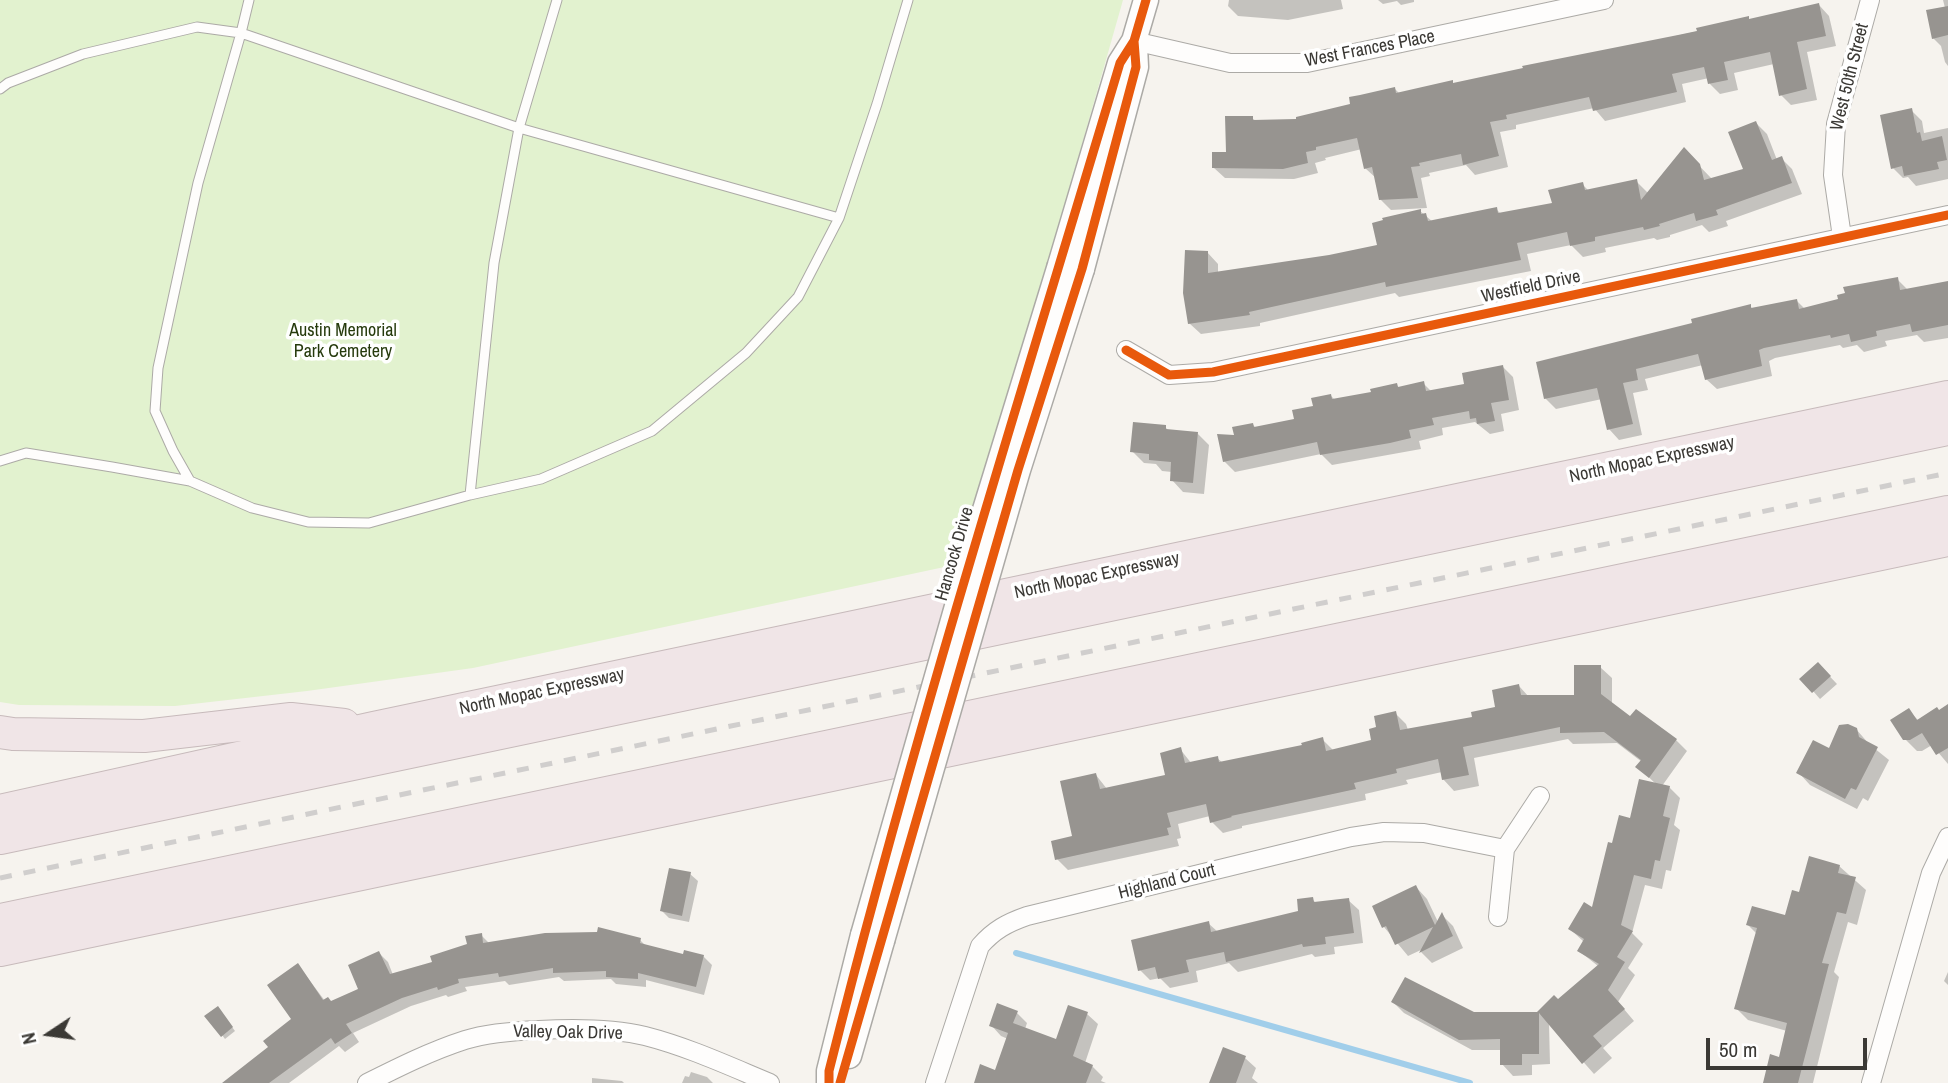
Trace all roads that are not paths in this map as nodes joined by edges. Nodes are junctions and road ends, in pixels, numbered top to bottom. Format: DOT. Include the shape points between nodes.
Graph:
graph roads {
  1 [pos="249,0"];
  2 [pos="557,0"];
  3 [pos="908,0"];
  4 [pos="1146,0"];
  5 [pos="1604,0"];
  6 [pos="1870,0"];
  7 [pos="241,33"];
  8 [pos="1134,41"];
  9 [pos="0,89"];
  10 [pos="519,128"];
  11 [pos="1948,215"];
  12 [pos="839,218"];
  13 [pos="1842,237"];
  14 [pos="1126,350"];
  15 [pos="1948,397"];
  16 [pos="1948,429"];
  17 [pos="0,461"];
  18 [pos="190,481"];
  19 [pos="470,495"];
  20 [pos="1948,512"];
  21 [pos="1948,540"];
  22 [pos="373,727"];
  23 [pos="0,732"];
  24 [pos="1540,796"];
  25 [pos="0,811"];
  26 [pos="55,813"];
  27 [pos="1948,837"];
  28 [pos="0,838"];
  29 [pos="1505,849"];
  30 [pos="1498,917"];
  31 [pos="0,920"];
  32 [pos="87,933"];
  33 [pos="873,938"];
  34 [pos="0,950"];
  35 [pos="0,965"];
  36 [pos="367,1083"];
  37 [pos="770,1083"];
  38 [pos="829,1083"];
  39 [pos="840,1083"];
  40 [pos="935,1083"];
  41 [pos="1871,1083"];
  1 -- 7 [label="lane"];
  2 -- 10 [label="lane"];
  3 -- 12 [label="lane"];
  4 -- 8 [label="street, Hancock Drive"];
  5 -- 8 [label="street, West Frances Place" via="1307,63 1230,63"];
  6 -- 13 [label="street, West 50th Street" via="1836,124 1833,175"];
  7 -- 9 [label="lane" via="197,27 83,54"];
  7 -- 10 [label="lane"];
  7 -- 18 [label="lane" via="198,183 159,368 155,411"];
  8 -- 33 [label="street, Hancock Drive, bridge" via="1120,64 1071,267 976,539"];
  10 -- 12 [label="lane"];
  10 -- 19 [label="lane" via="495,262"];
  11 -- 13 [label="street, Westfield Drive"];
  12 -- 19 [label="lane" via="798,297 746,353 652,431 541,479"];
  13 -- 14 [label="street, Westfield Drive" via="1213,372 1169,375"];
  15 -- 22 [label="highway, North Mopac Expressway"];
  16 -- 26 [label="highway"];
  17 -- 18 [label="lane" via="26,453"];
  18 -- 19 [label="lane" via="252,508 308,522 369,523"];
  20 -- 31 [label="highway"];
  21 -- 32 [label="highway"];
  22 -- 23 [label="highway" via="291,719 144,736"];
  22 -- 26 [label="highway, North Mopac Expressway"];
  24 -- 29 [label="street"];
  25 -- 26 [label="highway, North Mopac Expressway"];
  26 -- 28 [label="highway"];
  27 -- 41 [label="street" via="1931,873"];
  29 -- 30 [label="street"];
  29 -- 40 [label="street, Highland Court" via="1424,833 1373,834 1006,924 979,946"];
  32 -- 34 [label="highway"];
  32 -- 35 [label="highway"];
  33 -- 38 [label="street, Hancock Drive"];
  33 -- 39 [label="street, Hancock Drive"];
  36 -- 37 [label="street, Valley Oak Drive" via="467,1039 554,1029 645,1036"];
}
